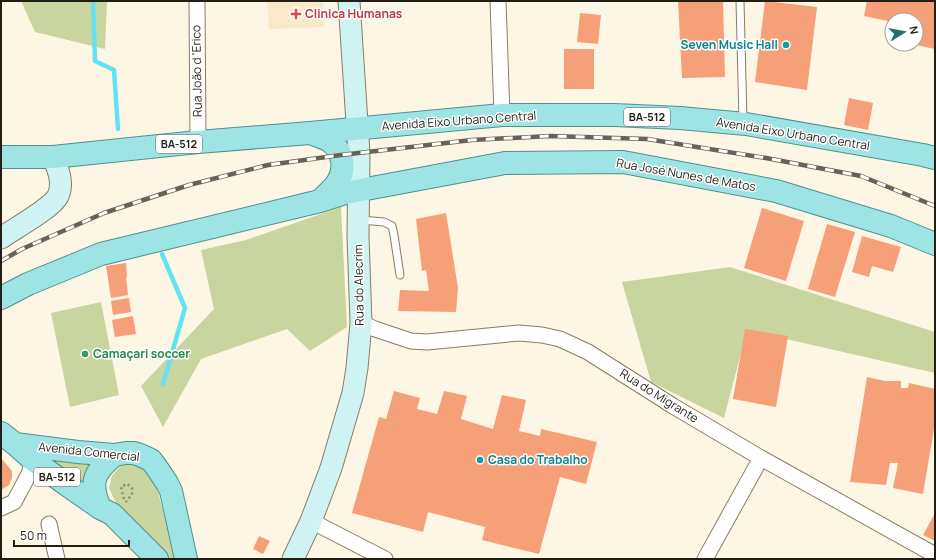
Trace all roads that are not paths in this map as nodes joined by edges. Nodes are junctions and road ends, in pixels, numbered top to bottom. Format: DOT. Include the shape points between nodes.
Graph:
graph roads {
  1 [pos="196,1"];
  2 [pos="349,1"];
  3 [pos="498,1"];
  4 [pos="740,1"];
  5 [pos="502,116"];
  6 [pos="743,124"];
  7 [pos="357,129"];
  8 [pos="310,133"];
  9 [pos="198,142"];
  10 [pos="1,157"];
  11 [pos="53,157"];
  12 [pos="935,158"];
  13 [pos="358,190"];
  14 [pos="320,201"];
  15 [pos="358,220"];
  16 [pos="1,238"];
  17 [pos="935,244"];
  18 [pos="400,275"];
  19 [pos="1,298"];
  20 [pos="361,323"];
  21 [pos="8,438"];
  22 [pos="114,455"];
  23 [pos="761,458"];
  24 [pos="33,460"];
  25 [pos="1,508"];
  26 [pos="100,508"];
  27 [pos="311,521"];
  28 [pos="49,524"];
  29 [pos="935,555"];
  30 [pos="57,559"];
  31 [pos="157,559"];
  32 [pos="186,559"];
  33 [pos="293,559"];
  34 [pos="385,559"];
  35 [pos="705,559"];
  1 -- 9 [label="street, Rua João d 'Erico"];
  2 -- 7 [label="main road, Rua do Alecrim"];
  3 -- 5 [label="street"];
  4 -- 6 [label="lane"];
  5 -- 6 [label="main road, Avenida Eixo Urbano Central / BA-512" via="614,115"];
  5 -- 7 [label="main road, Avenida Eixo Urbano Central / BA-512"];
  6 -- 12 [label="main road, Avenida Eixo Urbano Central / BA-512"];
  7 -- 8 [label="main road, Avenida Eixo Urbano Central / BA-512"];
  7 -- 13 [label="main road, Rua do Alecrim"];
  8 -- 9 [label="main road, Avenida Eixo Urbano Central / BA-512"];
  8 -- 14 [label="main road" via="328,140 335,145 341,155 343,169 340,178"];
  9 -- 11 [label="main road, Avenida Eixo Urbano Central / BA-512"];
  10 -- 11 [label="main road, Avenida Eixo Urbano Central / BA-512"];
  11 -- 16 [label="main road" via="60,179 57,197 41,212"];
  13 -- 14 [label="main road"];
  13 -- 15 [label="main road, Rua do Alecrim"];
  13 -- 17 [label="main road, Rua José Nunes de Matos" via="505,163 622,162 776,190 891,226"];
  14 -- 19 [label="main road" via="101,254"];
  15 -- 18 [label="lane" via="384,222 392,226"];
  15 -- 20 [label="main road, Rua do Alecrim"];
  20 -- 23 [label="street, Rua do Migrante" via="411,341 427,342 519,333 560,339 588,352"];
  20 -- 27 [label="main road, Rua do Alecrim" via="353,393 331,468"];
  21 -- 22 [label="main road, Avenida Comercial" via="78,452"];
  21 -- 24 [label="main road, Avenida Comercial / BA-512"];
  22 -- 26 [label="main road" via="104,463 96,476 94,491"];
  22 -- 32 [label="main road, Avenida Comercial" via="134,453 151,460 157,468 171,491"];
  23 -- 29 [label="street, Rua do Migrante"];
  23 -- 35 [label="street"];
  24 -- 25 [label="street" via="29,474 14,502"];
  24 -- 26 [label="main road, Avenida Comercial / BA-512"];
  26 -- 31 [label="main road, Avenida Comercial / BA-512" via="112,514"];
  27 -- 33 [label="main road, Rua do Alecrim"];
  27 -- 34 [label="street"];
  28 -- 30 [label="street"];
}
